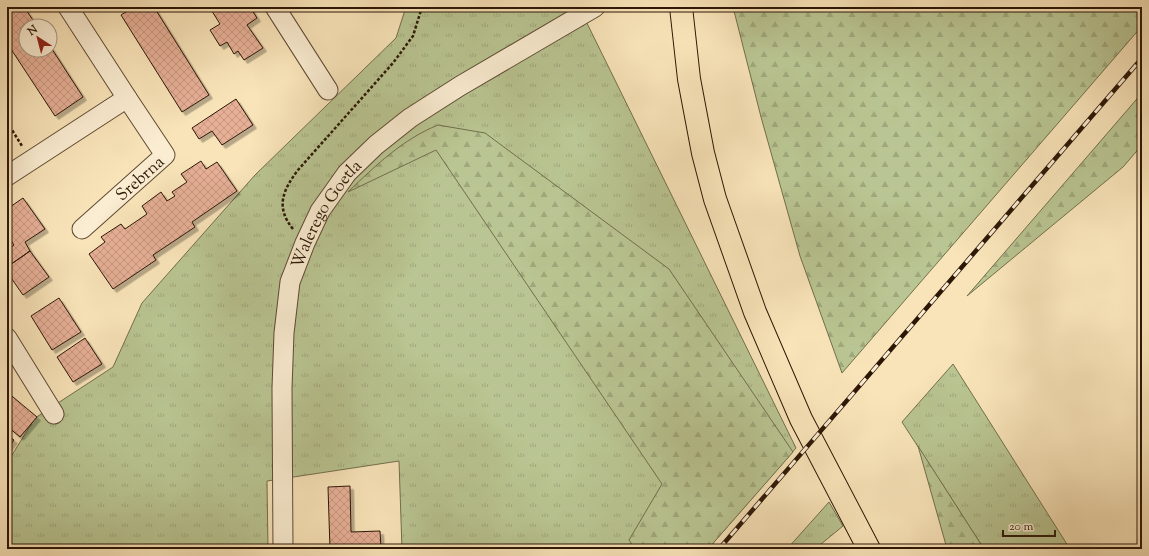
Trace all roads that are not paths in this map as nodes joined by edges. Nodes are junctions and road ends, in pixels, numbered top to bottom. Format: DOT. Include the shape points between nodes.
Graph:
graph roads {
  1 [pos="68,7"];
  2 [pos="275,7"];
  3 [pos="595,7"];
  4 [pos="681,7"];
  5 [pos="328,90"];
  6 [pos="127,98"];
  7 [pos="7,176"];
  8 [pos="82,230"];
  9 [pos="7,338"];
  10 [pos="54,414"];
  11 [pos="283,549"];
  12 [pos="869,549"];
  1 -- 6 [label="street, Srebrna"];
  2 -- 5 [label="street"];
  3 -- 11 [label="street, Walerego Goetla" via="410,118 376,145 347,173 320,211 290,282 284,333"];
  4 -- 12 [label="main road" via="689,79 703,153 715,199 754,312 801,419"];
  6 -- 7 [label="street"];
  6 -- 8 [label="street, Srebrna" via="165,154"];
  9 -- 10 [label="street"];
}
